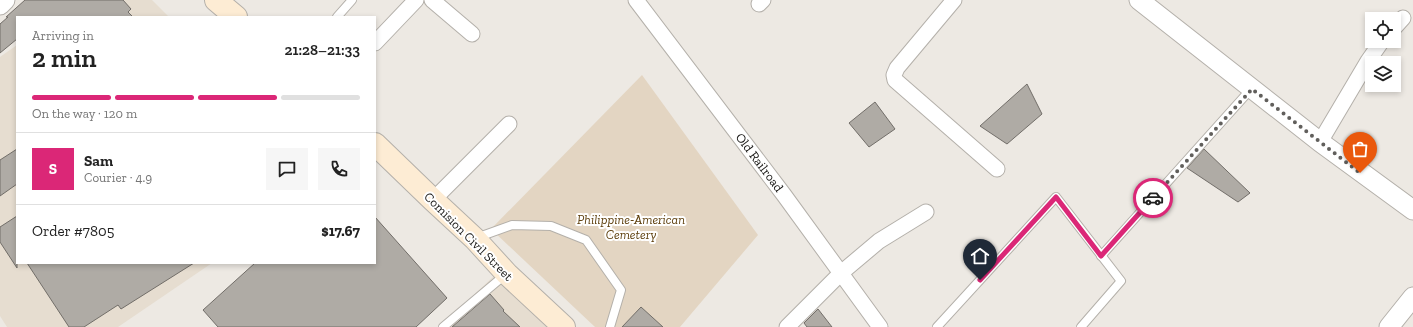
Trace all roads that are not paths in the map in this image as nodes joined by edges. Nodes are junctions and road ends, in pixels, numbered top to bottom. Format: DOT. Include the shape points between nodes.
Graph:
graph roads {
  1 [pos="5,0"];
  2 [pos="352,0"];
  3 [pos="416,0"];
  4 [pos="432,0"];
  5 [pos="636,0"];
  6 [pos="954,0"];
  7 [pos="1139,0"];
  8 [pos="0,5"];
  9 [pos="338,16"];
  10 [pos="472,34"];
  11 [pos="376,42"];
  12 [pos="1377,48"];
  13 [pos="1252,89"];
  14 [pos="509,124"];
  15 [pos="1320,142"];
  16 [pos="376,145"];
  17 [pos="996,169"];
  18 [pos="433,200"];
  19 [pos="1413,210"];
  20 [pos="926,212"];
  21 [pos="475,239"];
  22 [pos="1101,256"];
  23 [pos="507,274"];
  24 [pos="841,274"];
  25 [pos="1413,297"];
  26 [pos="443,327"];
  27 [pos="564,327"];
  28 [pos="610,327"];
  29 [pos="787,327"];
  30 [pos="880,327"];
  31 [pos="938,327"];
  32 [pos="1081,327"];
  33 [pos="1389,327"];
  1 -- 8 [label="street"];
  2 -- 9 [label="lane"];
  3 -- 11 [label="street"];
  4 -- 10 [label="street"];
  5 -- 24 [label="street, Old Railroad"];
  6 -- 17 [label="street" via="897,68 895,80"];
  7 -- 13 [label="street"];
  12 -- 15 [label="street"];
  13 -- 15 [label="street"];
  13 -- 22 [label="lane"];
  14 -- 18 [label="street"];
  15 -- 19 [label="street"];
  16 -- 18 [label="main road, Comision Civil Street"];
  18 -- 21 [label="main road, Comision Civil Street"];
  20 -- 24 [label="street" via="879,241"];
  21 -- 23 [label="main road, Comision Civil Street"];
  21 -- 28 [label="lane" via="512,225 551,226 586,240 621,290"];
  22 -- 31 [label="lane" via="1056,197"];
  22 -- 32 [label="lane" via="1121,281"];
  23 -- 26 [label="lane"];
  23 -- 27 [label="main road, Comision Civil Street"];
  24 -- 29 [label="street"];
  24 -- 30 [label="street, Old Railroad"];
  25 -- 33 [label="street"];
}
